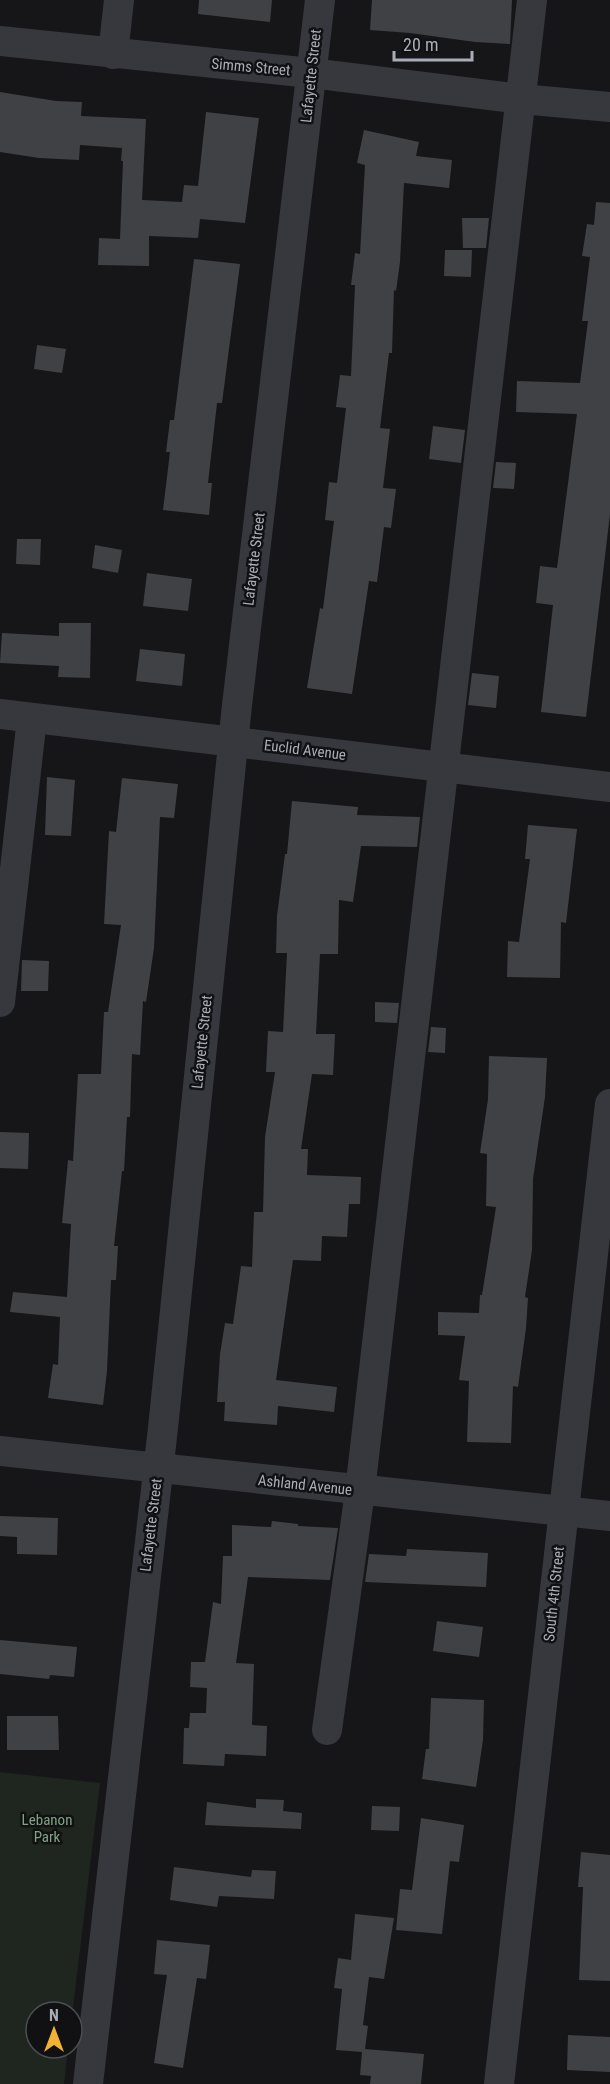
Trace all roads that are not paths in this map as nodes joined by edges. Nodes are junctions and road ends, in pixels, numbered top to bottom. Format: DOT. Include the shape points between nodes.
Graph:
graph roads {
  1 [pos="119,0"];
  2 [pos="320,0"];
  3 [pos="532,0"];
  4 [pos="0,41"];
  5 [pos="113,54"];
  6 [pos="311,73"];
  7 [pos="521,99"];
  8 [pos="610,107"];
  9 [pos="0,714"];
  10 [pos="32,718"];
  11 [pos="233,741"];
  12 [pos="444,767"];
  13 [pos="610,788"];
  14 [pos="0,1002"];
  15 [pos="610,1104"];
  16 [pos="0,1452"];
  17 [pos="158,1470"];
  18 [pos="360,1491"];
  19 [pos="564,1512"];
  20 [pos="610,1516"];
  21 [pos="327,1730"];
  22 [pos="88,2084"];
  23 [pos="499,2084"];
  1 -- 5 [label="street"];
  2 -- 6 [label="street, Lafayette Street"];
  3 -- 7 [label="street"];
  4 -- 5 [label="street, Simms Street"];
  5 -- 6 [label="street, Simms Street"];
  6 -- 7 [label="street, Simms Street"];
  6 -- 11 [label="street, Lafayette Street"];
  7 -- 8 [label="street, Simms Street"];
  7 -- 12 [label="street"];
  9 -- 10 [label="street, Euclid Avenue"];
  10 -- 11 [label="street, Euclid Avenue"];
  10 -- 14 [label="street"];
  11 -- 12 [label="street, Euclid Avenue"];
  11 -- 17 [label="street, Lafayette Street"];
  12 -- 13 [label="street, Euclid Avenue"];
  12 -- 18 [label="street"];
  15 -- 19 [label="street, South 4th Street"];
  16 -- 17 [label="street, Ashland Avenue"];
  17 -- 18 [label="street, Ashland Avenue"];
  17 -- 22 [label="street, Lafayette Street"];
  18 -- 19 [label="street, Ashland Avenue"];
  18 -- 21 [label="street"];
  19 -- 20 [label="street, Ashland Avenue"];
  19 -- 23 [label="street, South 4th Street"];
}
